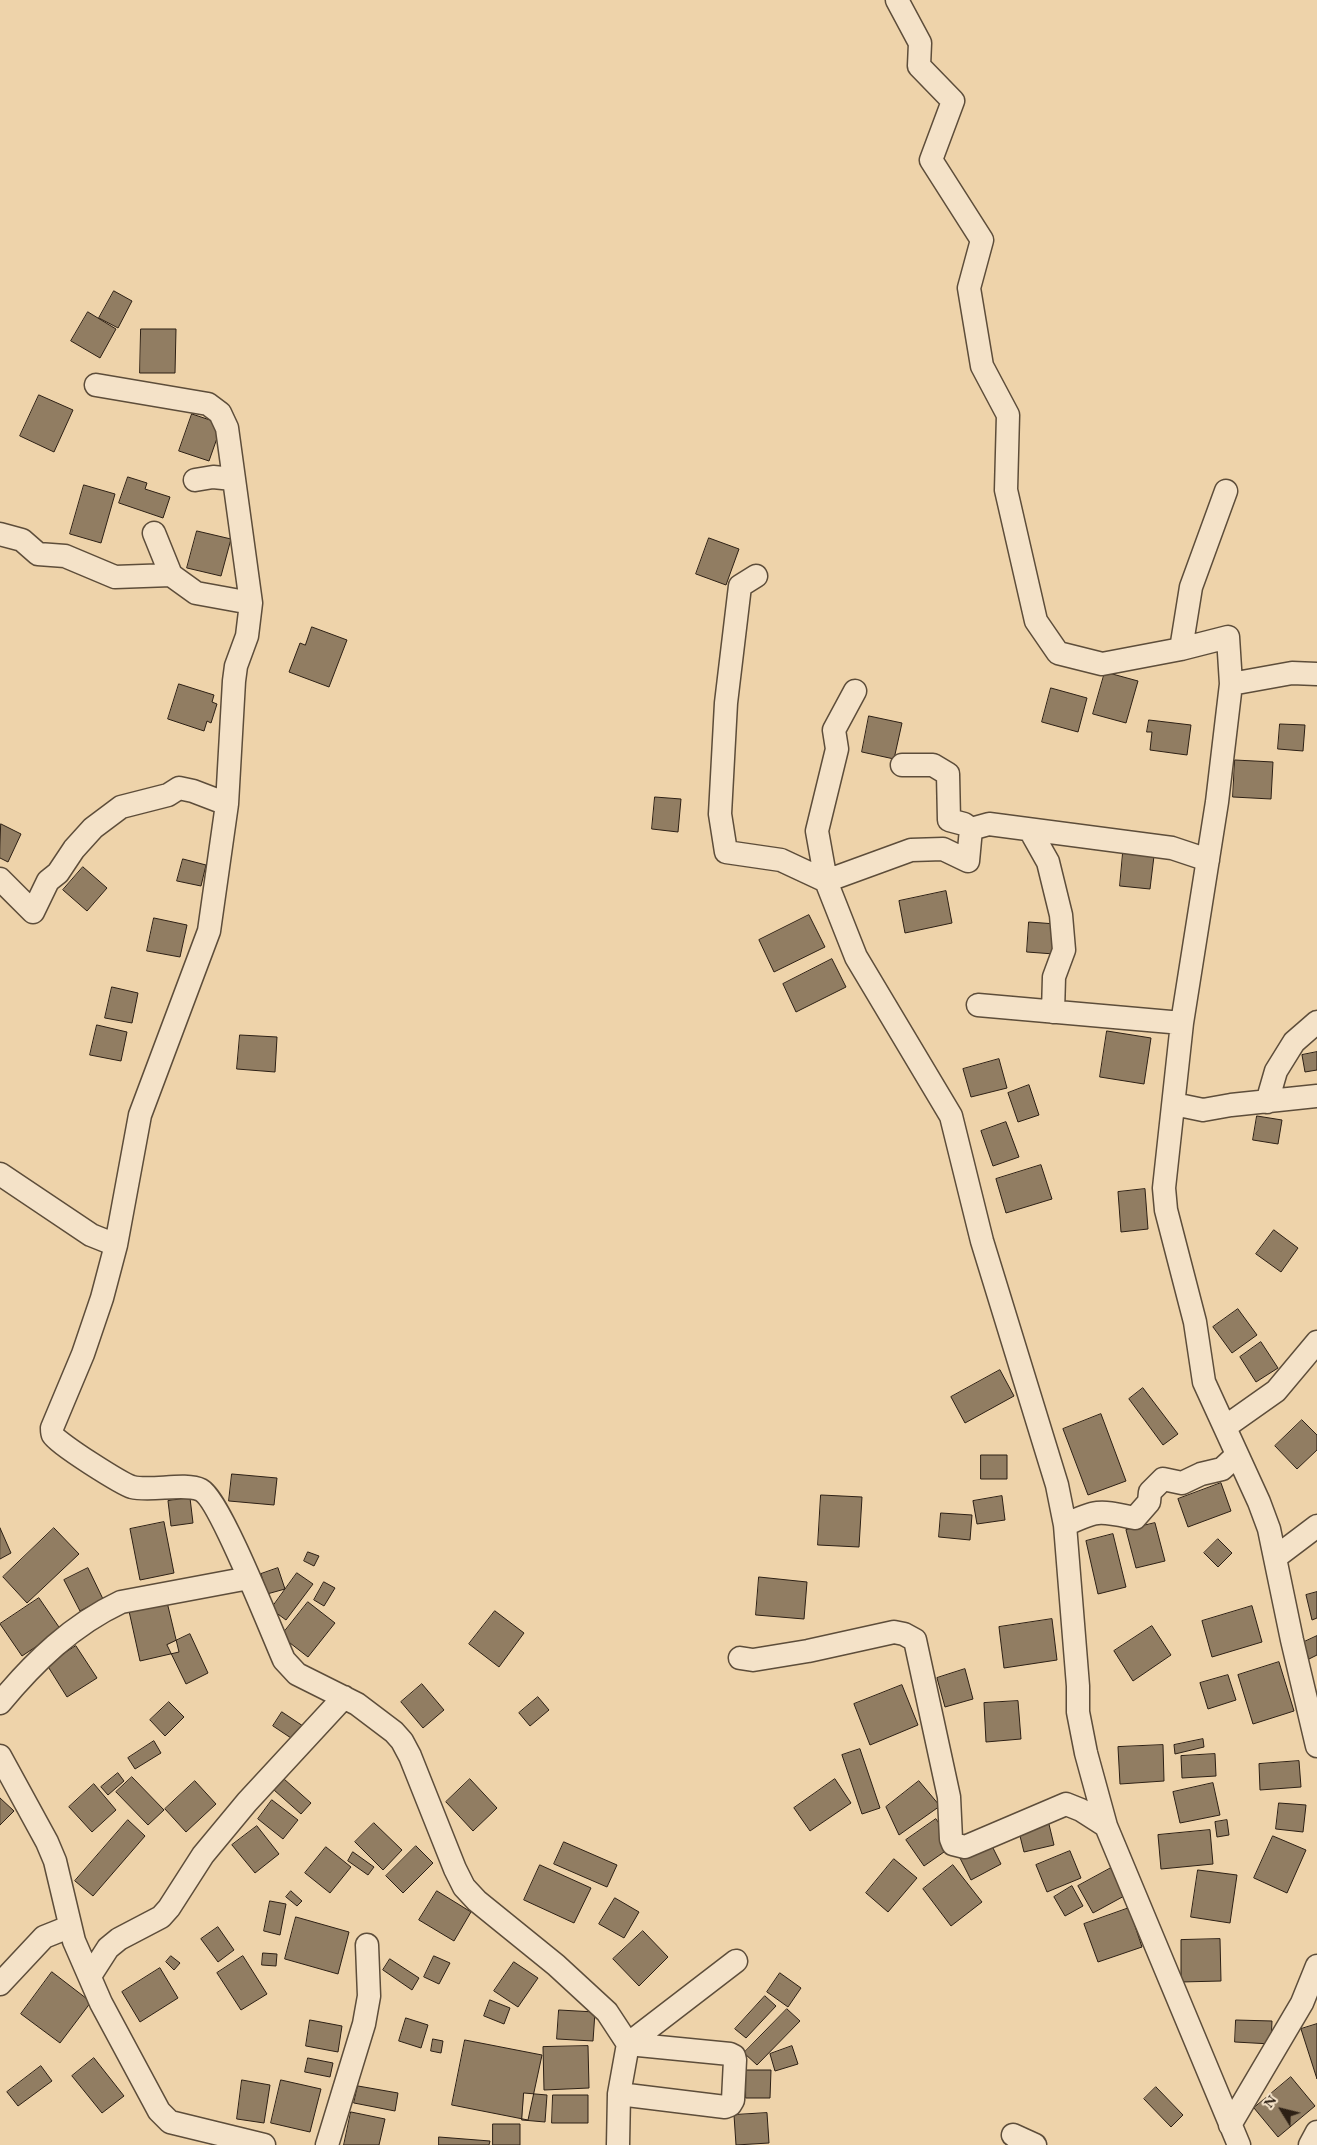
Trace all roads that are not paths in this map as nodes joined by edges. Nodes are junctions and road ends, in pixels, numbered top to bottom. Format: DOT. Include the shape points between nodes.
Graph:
graph roads {
  1 [pos="897,0"];
  2 [pos="96,386"];
  3 [pos="195,480"];
  4 [pos="233,480"];
  5 [pos="1226,492"];
  6 [pos="154,533"];
  7 [pos="0,534"];
  8 [pos="171,575"];
  9 [pos="756,576"];
  10 [pos="251,602"];
  11 [pos="1181,648"];
  12 [pos="1317,674"];
  13 [pos="1231,684"];
  14 [pos="855,690"];
  15 [pos="902,765"];
  16 [pos="227,804"];
  17 [pos="971,829"];
  18 [pos="1030,830"];
  19 [pos="1208,860"];
  20 [pos="0,880"];
  21 [pos="826,881"];
  22 [pos="978,1005"];
  23 [pos="1053,1012"];
  24 [pos="1317,1022"];
  25 [pos="1182,1023"];
  26 [pos="1317,1096"];
  27 [pos="1267,1102"];
  28 [pos="1174,1104"];
  29 [pos="0,1174"];
  30 [pos="116,1245"];
  31 [pos="1317,1342"];
  32 [pos="1225,1427"];
  33 [pos="1237,1455"];
  34 [pos="1065,1524"];
  35 [pos="1317,1526"];
  36 [pos="1276,1557"];
  37 [pos="249,1578"];
  38 [pos="740,1658"];
  39 [pos="344,1697"];
  40 [pos="0,1703"];
  41 [pos="1317,1746"];
  42 [pos="0,1756"];
  43 [pos="1106,1826"];
  44 [pos="70,1926"];
  45 [pos="367,1944"];
  46 [pos="736,1961"];
  47 [pos="1317,1966"];
  48 [pos="90,1976"];
  49 [pos="0,1984"];
  50 [pos="628,2044"];
  51 [pos="619,2094"];
  52 [pos="1317,2132"];
  53 [pos="1013,2135"];
  54 [pos="1234,2135"];
  55 [pos="264,2145"];
  56 [pos="327,2145"];
  57 [pos="618,2145"];
  58 [pos="1035,2145"];
  59 [pos="1310,2145"];
  1 -- 11 [label="street" via="920,43 919,66 953,101 931,160 982,240 969,288 982,366 1008,415 1006,490 1036,621 1058,652 1102,664"];
  2 -- 4 [label="street" via="216,408 227,428"];
  3 -- 4 [label="street" via="214,477"];
  4 -- 10 [label="street"];
  5 -- 11 [label="street" via="1191,587"];
  6 -- 8 [label="street"];
  7 -- 8 [label="street" via="22,540 38,554 66,556 115,577"];
  8 -- 10 [label="street" via="196,593"];
  9 -- 21 [label="street" via="740,586 726,703 720,814 726,852 781,860"];
  10 -- 16 [label="street" via="247,636 234,681"];
  11 -- 13 [label="street" via="1228,637"];
  12 -- 13 [label="street" via="1292,673"];
  13 -- 19 [label="street"];
  14 -- 21 [label="street" via="834,730 837,749 817,832"];
  15 -- 17 [label="street" via="933,765 948,774 949,820"];
  16 -- 20 [label="street" via="179,788 168,795 122,807 93,828 74,849 58,874 48,881 33,912"];
  16 -- 30 [label="street" via="209,931 140,1115"];
  17 -- 18 [label="street" via="989,824"];
  17 -- 21 [label="street" via="968,861 943,849 911,850"];
  18 -- 19 [label="street" via="1172,848"];
  18 -- 23 [label="street" via="1048,862 1061,915 1064,950 1054,978"];
  19 -- 25 [label="street"];
  21 -- 34 [label="street" via="856,956 951,1116 982,1241 1057,1485"];
  22 -- 23 [label="street"];
  23 -- 25 [label="street"];
  24 -- 27 [label="street" via="1294,1042 1285,1056 1276,1071"];
  25 -- 28 [label="street"];
  26 -- 27 [label="street"];
  27 -- 28 [label="street" via="1203,1110"];
  28 -- 32 [label="street" via="1164,1188 1166,1210 1195,1322 1204,1382"];
  29 -- 30 [label="street" via="91,1235"];
  30 -- 37 [label="street" via="102,1298 52,1428 53,1435 76,1453 134,1487 194,1488 205,1493"];
  31 -- 32 [label="street" via="1276,1391"];
  32 -- 33 [label="street"];
  33 -- 34 [label="street" via="1222,1469 1201,1474 1182,1484 1163,1479 1150,1492 1149,1502 1135,1518 1101,1511"];
  33 -- 36 [label="street" via="1269,1528"];
  34 -- 43 [label="street" via="1078,1712"];
  35 -- 36 [label="street"];
  36 -- 41 [label="street"];
  37 -- 39 [label="street" via="284,1660 297,1674"];
  37 -- 40 [label="street" via="121,1602 101,1611 29,1668"];
  38 -- 43 [label="street" via="753,1660 894,1632 904,1634 915,1640 950,1797 953,1844 965,1847 1066,1804"];
  39 -- 48 [label="street" via="203,1856 161,1917 108,1948"];
  39 -- 50 [label="street" via="402,1741 464,1886 477,1901 556,1965 607,2012"];
  42 -- 44 [label="street" via="50,1848"];
  43 -- 54 [label="street"];
  44 -- 48 [label="street"];
  44 -- 49 [label="street" via="44,1937"];
  45 -- 56 [label="street" via="369,1996 364,2024"];
  46 -- 50 [label="street"];
  47 -- 54 [label="street" via="1302,2004"];
  48 -- 55 [label="street" via="101,2003 164,2118"];
  50 -- 51 [label="street"];
  50 -- 51 [label="street" via="734,2056 734,2100 725,2107"];
  51 -- 57 [label="street"];
  52 -- 59 [label="street"];
  53 -- 58 [label="street"];
}
